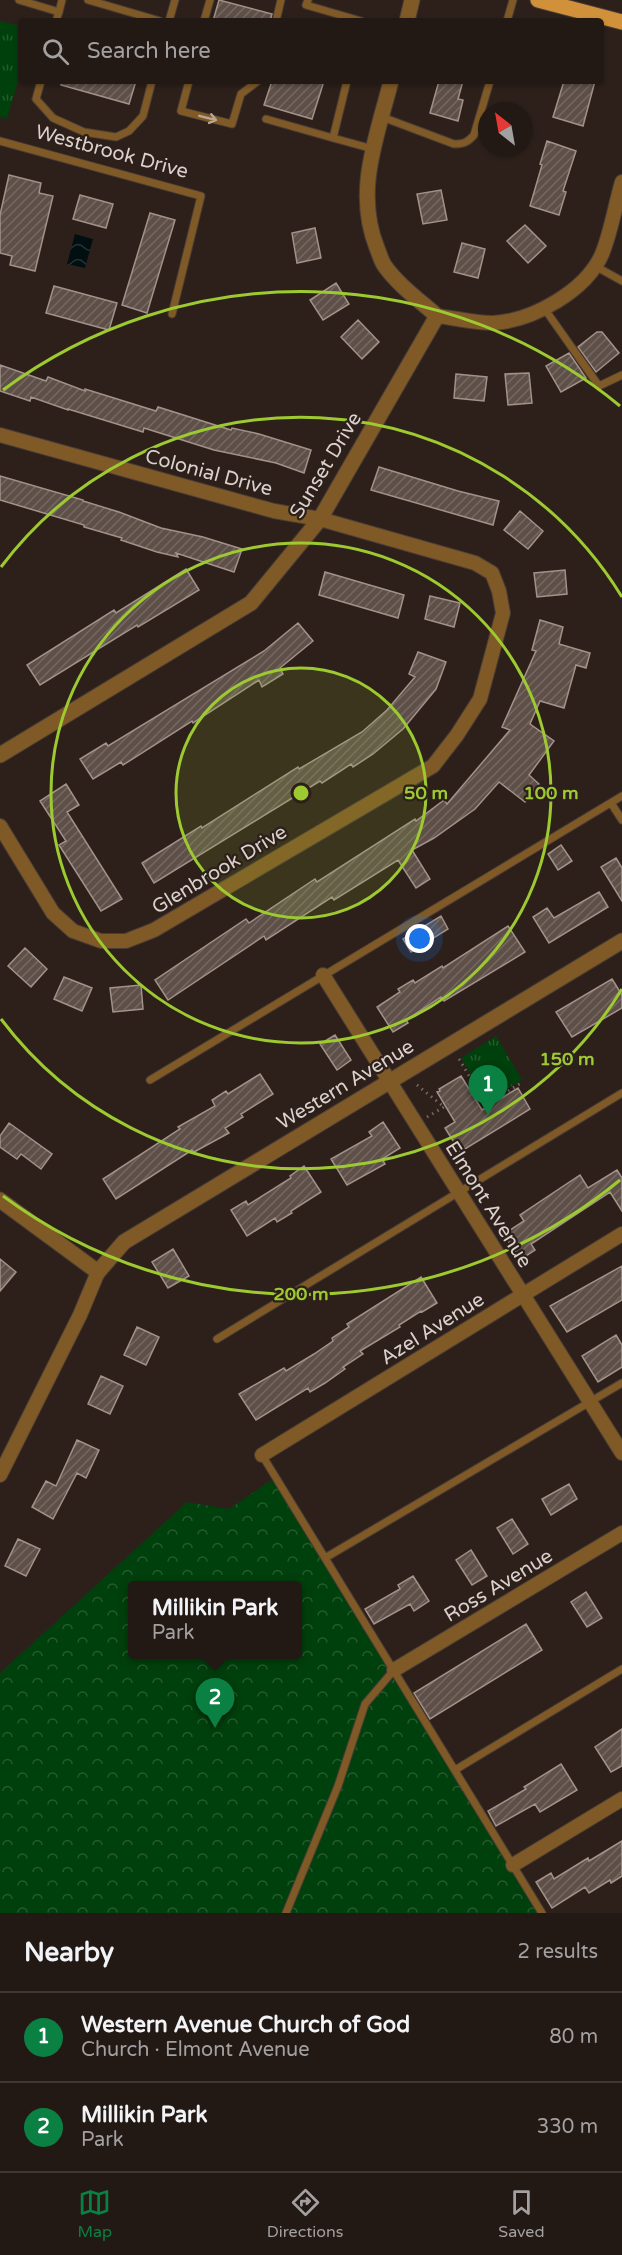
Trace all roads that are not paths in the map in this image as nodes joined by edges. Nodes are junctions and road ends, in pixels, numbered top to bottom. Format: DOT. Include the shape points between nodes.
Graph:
graph roads {
  1 [pos="19,0"];
  2 [pos="62,0"];
  3 [pos="88,0"];
  4 [pos="175,0"];
  5 [pos="210,0"];
  6 [pos="281,0"];
  7 [pos="308,0"];
  8 [pos="412,0"];
  9 [pos="513,0"];
  10 [pos="538,0"];
  11 [pos="59,12"];
  12 [pos="57,18"];
  13 [pos="150,18"];
  14 [pos="170,18"];
  15 [pos="205,18"];
  16 [pos="277,18"];
  17 [pos="351,18"];
  18 [pos="408,18"];
  19 [pos="508,18"];
  20 [pos="622,22"];
  21 [pos="40,84"];
  22 [pos="151,84"];
  23 [pos="188,84"];
  24 [pos="254,84"];
  25 [pos="346,84"];
  26 [pos="391,84"];
  27 [pos="489,84"];
  28 [pos="382,117"];
  29 [pos="266,119"];
  30 [pos="333,138"];
  31 [pos="0,141"];
  32 [pos="373,149"];
  33 [pos="621,191"];
  34 [pos="595,266"];
  35 [pos="622,281"];
  36 [pos="543,308"];
  37 [pos="172,314"];
  38 [pos="437,316"];
  39 [pos="622,375"];
  40 [pos="0,435"];
  41 [pos="320,519"];
  42 [pos="499,591"];
  43 [pos="0,755"];
  44 [pos="622,796"];
  45 [pos="611,803"];
  46 [pos="622,820"];
  47 [pos="0,826"];
  48 [pos="622,941"];
  49 [pos="323,975"];
  50 [pos="150,1080"];
  51 [pos="390,1082"];
  52 [pos="622,1093"];
  53 [pos="459,1193"];
  54 [pos="0,1200"];
  55 [pos="622,1234"];
  56 [pos="98,1272"];
  57 [pos="523,1295"];
  58 [pos="217,1339"];
  59 [pos="622,1383"];
  60 [pos="592,1402"];
  61 [pos="622,1453"];
  62 [pos="262,1455"];
  63 [pos="0,1475"];
  64 [pos="622,1533"];
  65 [pos="325,1557"];
  66 [pos="622,1669"];
  67 [pos="394,1670"];
  68 [pos="455,1770"];
  69 [pos="622,1799"];
  70 [pos="513,1865"];
  71 [pos="286,1913"];
  72 [pos="542,1913"];
  1 -- 11 [label="lane"];
  2 -- 11 [label="lane"];
  3 -- 13 [label="lane"];
  4 -- 14 [label="lane"];
  5 -- 15 [label="lane"];
  6 -- 16 [label="lane"];
  7 -- 17 [label="lane" via="306,5"];
  8 -- 18 [label="street"];
  9 -- 19 [label="lane"];
  10 -- 20 [label="main road"];
  11 -- 12 [label="lane"];
  21 -- 22 [label="lane" via="36,99 53,118 84,132 116,137 129,131 143,116"];
  23 -- 24 [label="lane, one-way" via="181,111 232,124 241,94"];
  25 -- 30 [label="lane"];
  26 -- 28 [label="street"];
  27 -- 28 [label="lane" via="478,126 469,141 454,144"];
  28 -- 32 [label="street"];
  29 -- 30 [label="lane"];
  30 -- 32 [label="lane"];
  31 -- 37 [label="lane, Westbrook Drive" via="201,196"];
  32 -- 38 [label="street" via="366,198 371,234 383,264"];
  33 -- 34 [label="street" via="602,255"];
  34 -- 35 [label="lane"];
  34 -- 36 [label="street" via="585,281"];
  36 -- 38 [label="street" via="493,323"];
  36 -- 39 [label="lane" via="599,386"];
  38 -- 41 [label="street, Sunset Drive"];
  40 -- 41 [label="street, Colonial Drive" via="274,511"];
  41 -- 42 [label="street, Colonial Drive" via="475,563 492,573"];
  41 -- 43 [label="street, Sunset Drive" via="251,603"];
  42 -- 47 [label="street, Glenbrook Drive" via="503,613 480,699 433,766 154,930 126,941 101,941 72,932 53,913"];
  44 -- 45 [label="lane"];
  45 -- 46 [label="lane"];
  45 -- 49 [label="lane"];
  48 -- 51 [label="street, Western Avenue"];
  49 -- 50 [label="lane"];
  49 -- 51 [label="street, Elmont Avenue"];
  51 -- 53 [label="street, Elmont Avenue"];
  51 -- 56 [label="street, Western Avenue" via="124,1242"];
  52 -- 53 [label="lane"];
  53 -- 57 [label="street, Elmont Avenue"];
  53 -- 58 [label="lane"];
  54 -- 56 [label="street"];
  55 -- 57 [label="street, Azel Avenue"];
  56 -- 63 [label="street"];
  57 -- 60 [label="street, Elmont Avenue"];
  57 -- 62 [label="street, Azel Avenue"];
  59 -- 60 [label="lane"];
  60 -- 61 [label="street, Elmont Avenue"];
  60 -- 65 [label="lane"];
  62 -- 65 [label="lane"];
  64 -- 67 [label="street, Ross Avenue"];
  65 -- 67 [label="lane"];
  66 -- 68 [label="lane"];
  67 -- 68 [label="lane"];
  67 -- 71 [label="lane" via="365,1704 338,1786"];
  68 -- 70 [label="lane"];
  69 -- 70 [label="street"];
  70 -- 72 [label="lane"];
}
